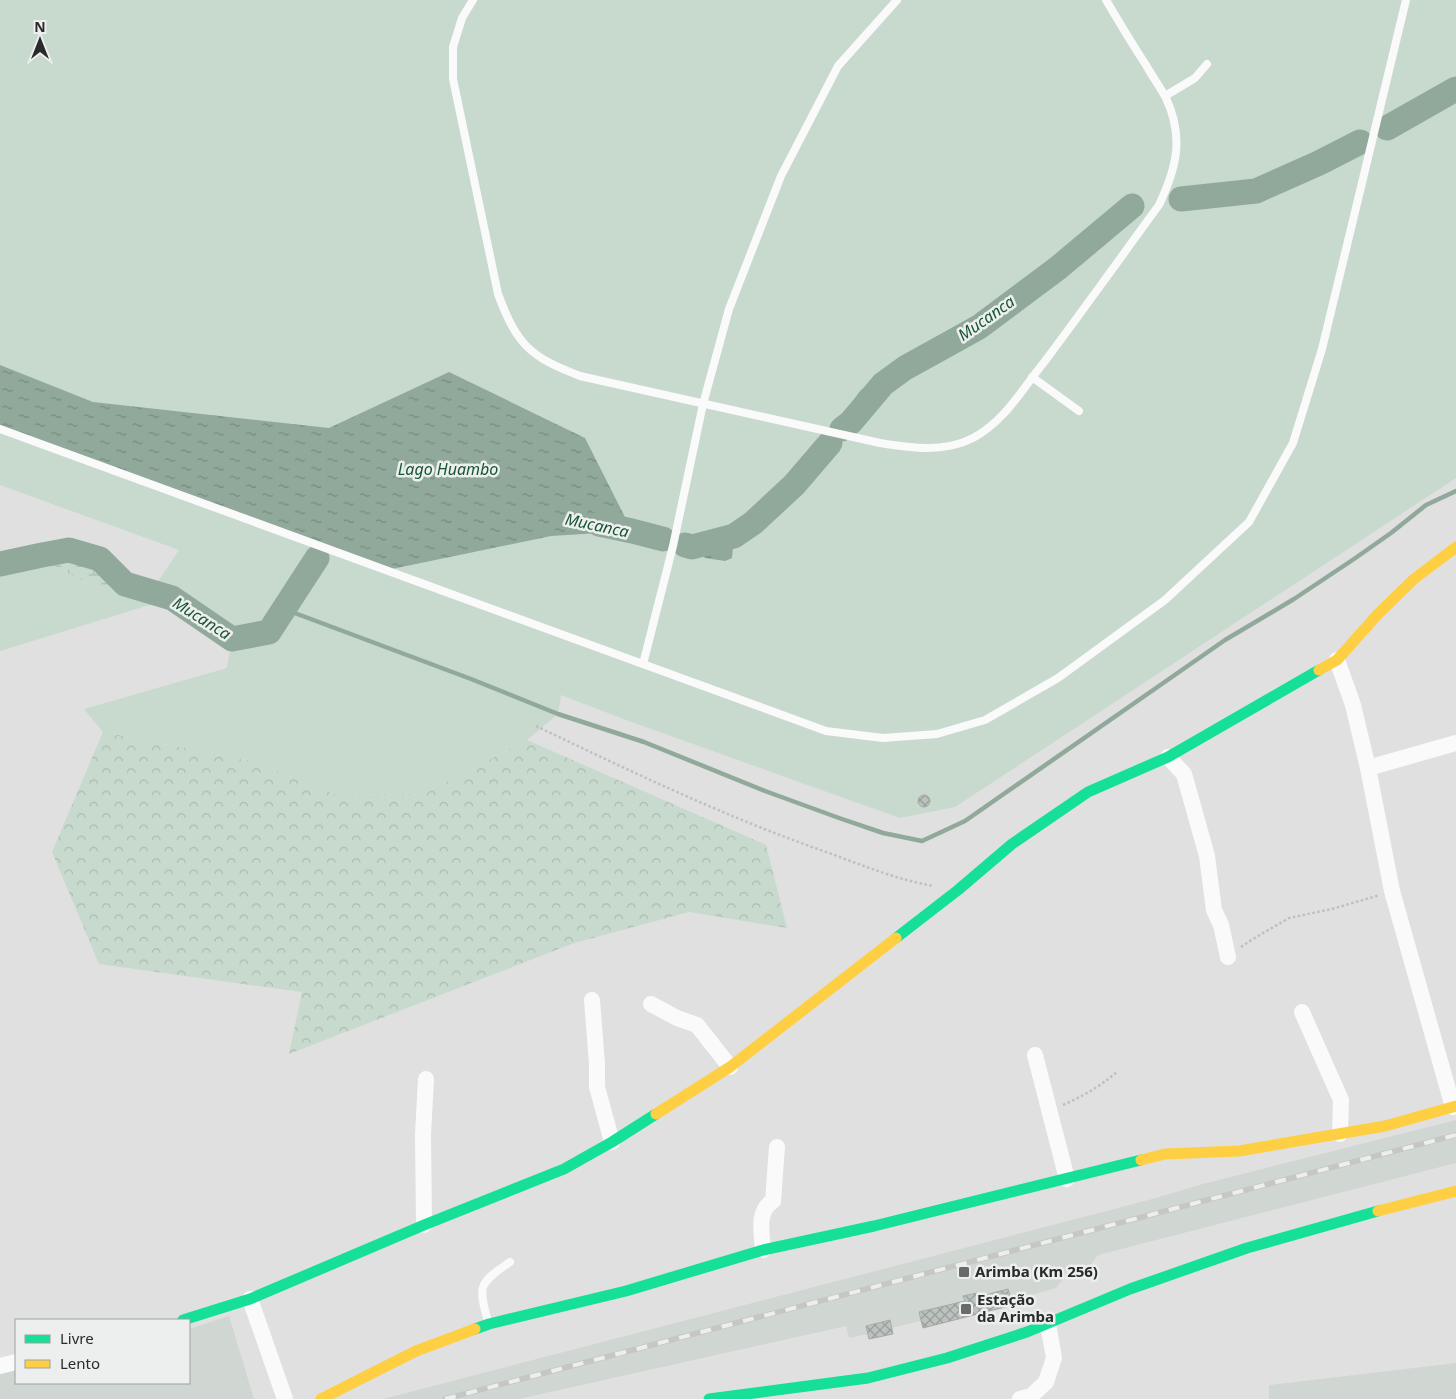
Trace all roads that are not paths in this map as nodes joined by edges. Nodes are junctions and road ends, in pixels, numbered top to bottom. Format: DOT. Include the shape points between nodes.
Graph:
graph roads {
  1 [pos="473,0"];
  2 [pos="897,0"];
  3 [pos="1106,0"];
  4 [pos="1406,0"];
  5 [pos="1207,64"];
  6 [pos="1165,96"];
  7 [pos="1032,378"];
  8 [pos="703,404"];
  9 [pos="1079,411"];
  10 [pos="0,429"];
  11 [pos="1456,547"];
  12 [pos="1337,660"];
  13 [pos="643,664"];
  14 [pos="1456,743"];
  15 [pos="1168,757"];
  16 [pos="1368,768"];
  17 [pos="1228,957"];
  18 [pos="592,1000"];
  19 [pos="651,1004"];
  20 [pos="1302,1012"];
  21 [pos="1035,1055"];
  22 [pos="730,1067"];
  23 [pos="426,1079"];
  24 [pos="1455,1107"];
  25 [pos="1340,1134"];
  26 [pos="612,1142"];
  27 [pos="777,1147"];
  28 [pos="1067,1179"];
  29 [pos="1456,1191"];
  30 [pos="424,1225"];
  31 [pos="763,1250"];
  32 [pos="510,1262"];
  33 [pos="250,1299"];
  34 [pos="186,1319"];
  35 [pos="489,1324"];
  36 [pos="1048,1324"];
  37 [pos="15,1362"];
  38 [pos="0,1366"];
  39 [pos="1028,1398"];
  40 [pos="285,1399"];
  41 [pos="321,1399"];
  42 [pos="709,1399"];
  1 -- 8 [label="lane" via="462,18 453,47 453,79 498,294 520,340 537,356 580,376"];
  2 -- 8 [label="lane" via="838,66 781,176 729,309"];
  3 -- 6 [label="lane"];
  4 -- 13 [label="lane" via="1322,349 1293,443 1249,522 1165,600 1058,678 985,720 936,734 883,738 826,730"];
  5 -- 6 [label="lane" via="1195,78"];
  6 -- 7 [label="lane" via="1176,131 1176,150 1174,170 1163,196"];
  7 -- 8 [label="lane" via="1000,420 972,438 944,448 880,443"];
  7 -- 9 [label="lane"];
  8 -- 13 [label="lane" via="673,546"];
  10 -- 13 [label="lane"];
  11 -- 12 [label="street" via="1414,579"];
  12 -- 15 [label="street"];
  12 -- 16 [label="street" via="1353,705"];
  14 -- 16 [label="street"];
  15 -- 17 [label="street" via="1184,774 1207,856 1214,910"];
  15 -- 22 [label="street" via="1088,792 1012,844 958,890"];
  16 -- 24 [label="street" via="1392,891"];
  18 -- 26 [label="street" via="597,1087"];
  19 -- 22 [label="street" via="697,1025"];
  20 -- 25 [label="street" via="1341,1100"];
  21 -- 28 [label="street"];
  22 -- 26 [label="street"];
  23 -- 30 [label="street"];
  24 -- 25 [label="street"];
  25 -- 28 [label="street" via="1239,1151 1165,1154"];
  26 -- 30 [label="street" via="564,1169"];
  27 -- 31 [label="street" via="773,1201 762,1214"];
  28 -- 31 [label="street"];
  29 -- 36 [label="street" via="1247,1248 1130,1289"];
  30 -- 33 [label="street"];
  31 -- 35 [label="street" via="626,1291"];
  32 -- 35 [label="lane" via="483,1287"];
  33 -- 34 [label="street"];
  33 -- 40 [label="street"];
  35 -- 41 [label="street" via="416,1351"];
  36 -- 39 [label="street" via="1054,1358 1046,1382"];
  36 -- 42 [label="street" via="947,1358 868,1378"];
  37 -- 38 [label="street"];
}
